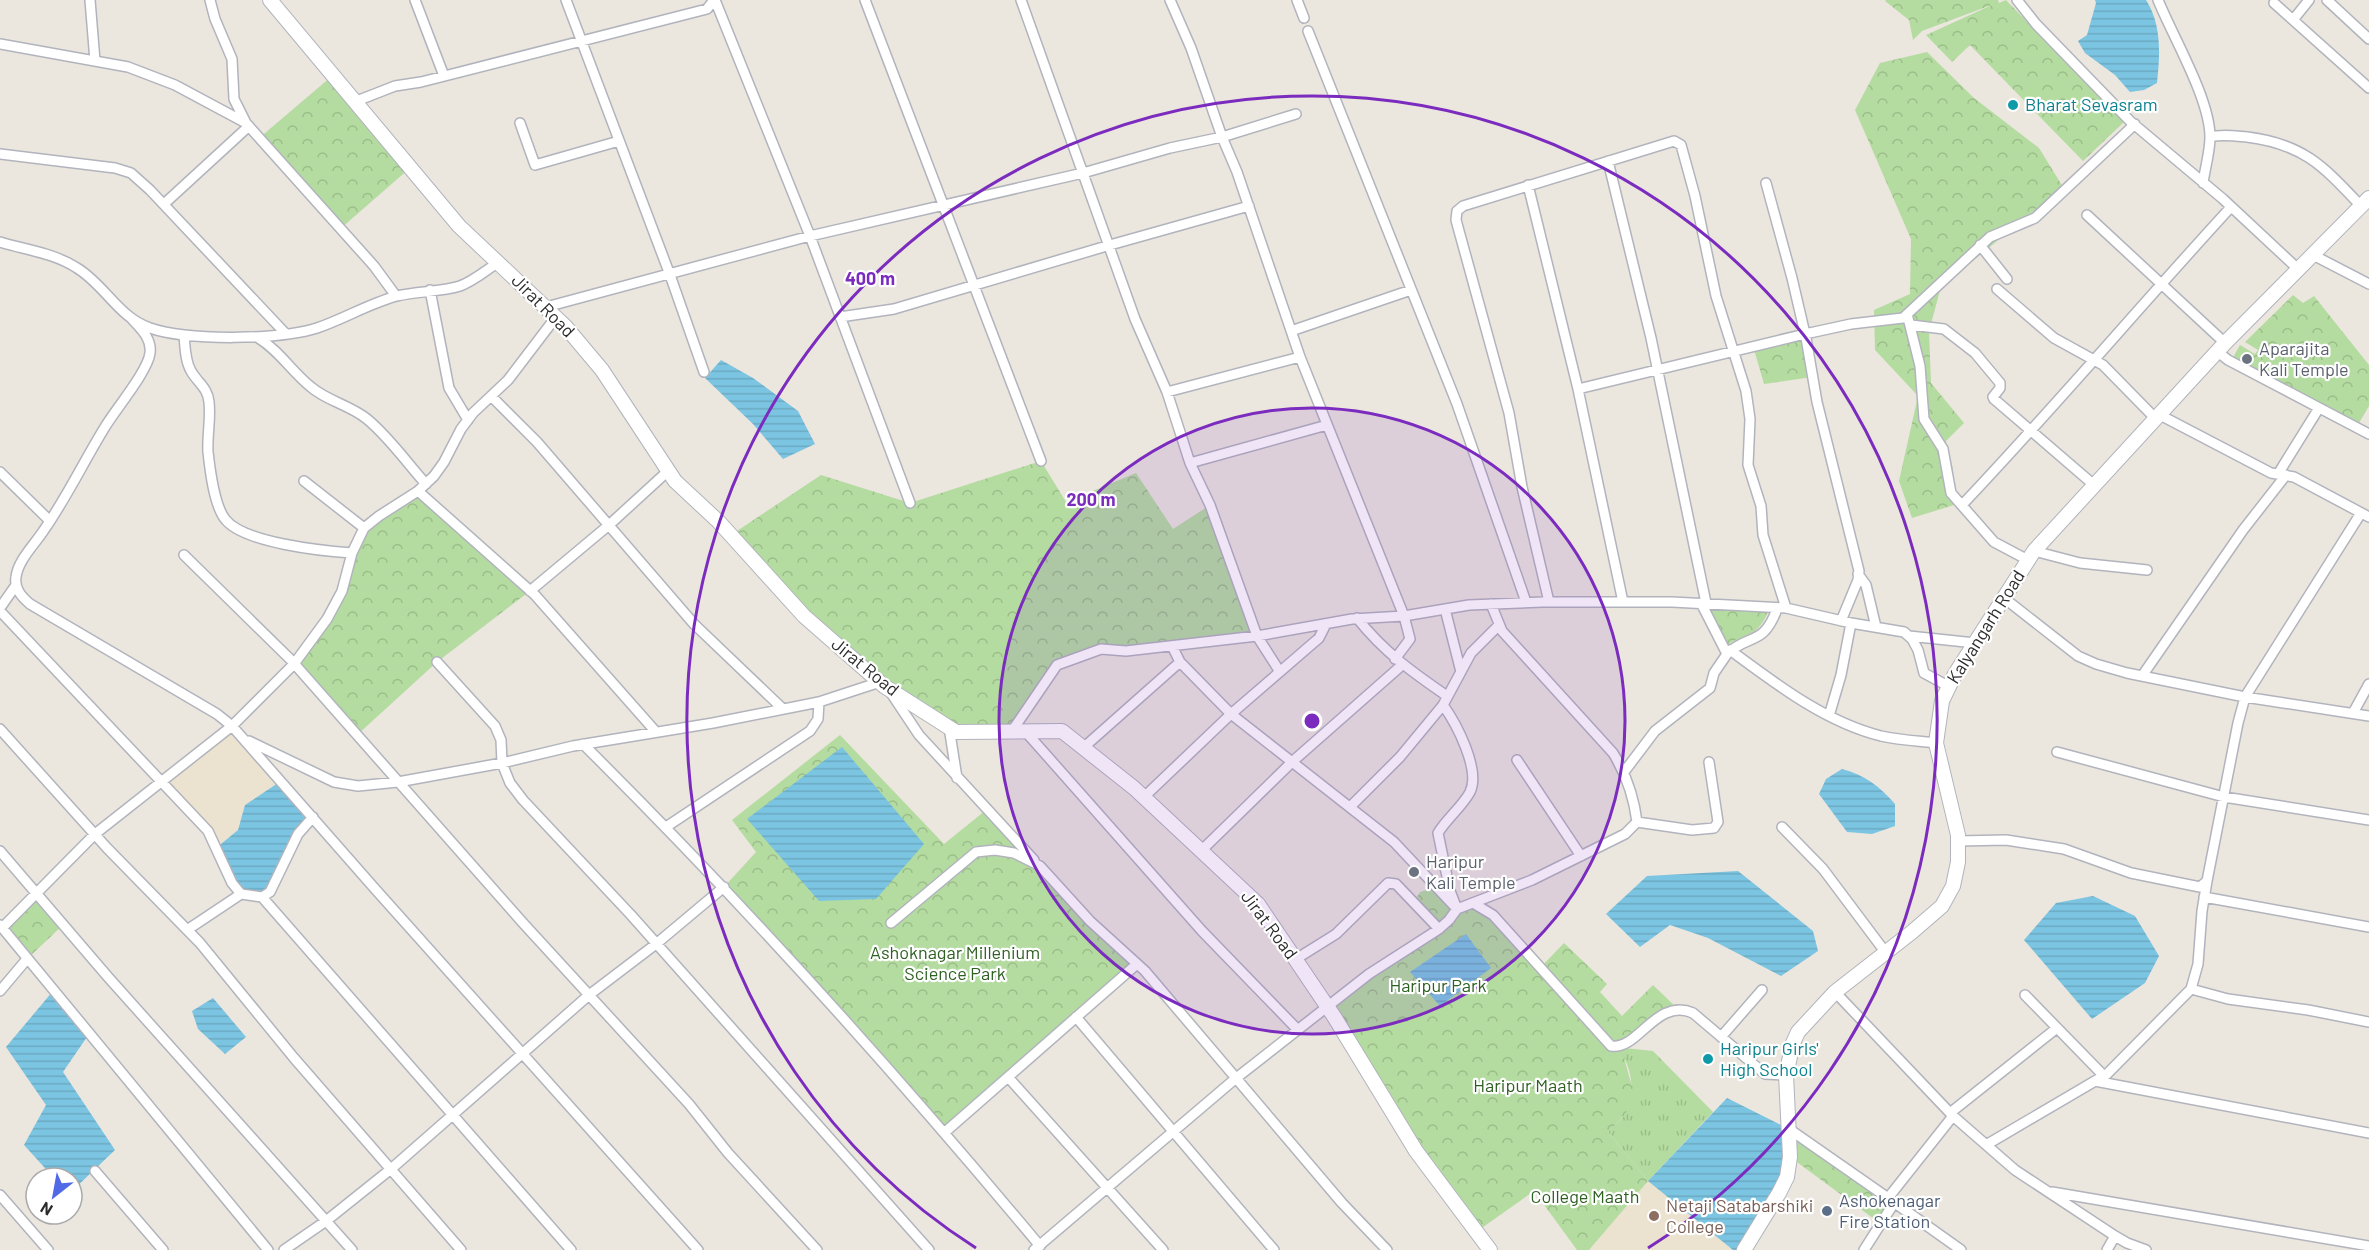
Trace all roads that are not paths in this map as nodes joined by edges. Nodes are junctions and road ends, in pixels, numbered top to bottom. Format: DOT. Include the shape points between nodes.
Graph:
graph roads {
  1 [pos="90,0"];
  2 [pos="210,0"];
  3 [pos="270,0"];
  4 [pos="415,0"];
  5 [pos="566,0"];
  6 [pos="715,0"];
  7 [pos="865,0"];
  8 [pos="1021,0"];
  9 [pos="1170,0"];
  10 [pos="1297,0"];
  11 [pos="2017,0"];
  12 [pos="2158,0"];
  13 [pos="2310,0"];
  14 [pos="2327,0"];
  15 [pos="2274,3"];
  16 [pos="1304,18"];
  17 [pos="2293,20"];
  18 [pos="1308,31"];
  19 [pos="2369,39"];
  20 [pos="581,40"];
  21 [pos="0,44"];
  22 [pos="95,61"];
  23 [pos="444,76"];
  24 [pos="2369,88"];
  25 [pos="354,102"];
  26 [pos="1296,114"];
  27 [pos="520,123"];
  28 [pos="2135,124"];
  29 [pos="247,125"];
  30 [pos="1222,137"];
  31 [pos="2210,137"];
  32 [pos="619,141"];
  33 [pos="0,154"];
  34 [pos="1608,161"];
  35 [pos="1083,173"];
  36 [pos="1766,183"];
  37 [pos="2203,183"];
  38 [pos="1528,185"];
  39 [pos="2365,202"];
  40 [pos="164,204"];
  41 [pos="943,204"];
  42 [pos="1249,206"];
  43 [pos="2231,207"];
  44 [pos="2087,215"];
  45 [pos="810,236"];
  46 [pos="0,242"];
  47 [pos="1110,245"];
  48 [pos="1980,245"];
  49 [pos="2313,255"];
  50 [pos="499,262"];
  51 [pos="2298,269"];
  52 [pos="670,275"];
  53 [pos="2007,279"];
  54 [pos="2160,284"];
  55 [pos="2369,284"];
  56 [pos="975,287"];
  57 [pos="1997,289"];
  58 [pos="430,290"];
  59 [pos="1412,290"];
  60 [pos="396,296"];
  61 [pos="546,307"];
  62 [pos="1907,314"];
  63 [pos="556,317"];
  64 [pos="840,317"];
  65 [pos="131,318"];
  66 [pos="1911,325"];
  67 [pos="1291,331"];
  68 [pos="286,334"];
  69 [pos="1805,334"];
  70 [pos="184,335"];
  71 [pos="257,338"];
  72 [pos="2221,348"];
  73 [pos="1732,351"];
  74 [pos="1300,357"];
  75 [pos="2094,360"];
  76 [pos="1658,369"];
  77 [pos="704,372"];
  78 [pos="1578,389"];
  79 [pos="1167,392"];
  80 [pos="491,396"];
  81 [pos="2319,408"];
  82 [pos="2158,417"];
  83 [pos="468,420"];
  84 [pos="1327,425"];
  85 [pos="2032,431"];
  86 [pos="2369,434"];
  87 [pos="1041,461"];
  88 [pos="1190,464"];
  89 [pos="668,471"];
  90 [pos="0,472"];
  91 [pos="2282,475"];
  92 [pos="304,481"];
  93 [pos="426,484"];
  94 [pos="2094,485"];
  95 [pos="418,491"];
  96 [pos="910,503"];
  97 [pos="1962,505"];
  98 [pos="2365,515"];
  99 [pos="50,521"];
  100 [pos="609,525"];
  101 [pos="364,528"];
  102 [pos="352,553"];
  103 [pos="184,555"];
  104 [pos="2031,555"];
  105 [pos="2146,570"];
  106 [pos="1858,574"];
  107 [pos="16,585"];
  108 [pos="530,591"];
  109 [pos="2004,598"];
  110 [pos="1526,602"];
  111 [pos="1549,602"];
  112 [pos="1623,602"];
  113 [pos="1703,603"];
  114 [pos="1491,604"];
  115 [pos="1782,608"];
  116 [pos="0,609"];
  117 [pos="1445,609"];
  118 [pos="1404,616"];
  119 [pos="1357,618"];
  120 [pos="1841,621"];
  121 [pos="1851,623"];
  122 [pos="1326,624"];
  123 [pos="1499,625"];
  124 [pos="1876,627"];
  125 [pos="1257,636"];
  126 [pos="1909,636"];
  127 [pos="1975,643"];
  128 [pos="1172,646"];
  129 [pos="1728,652"];
  130 [pos="437,662"];
  131 [pos="1180,662"];
  132 [pos="1399,662"];
  133 [pos="294,664"];
  134 [pos="1280,672"];
  135 [pos="1461,672"];
  136 [pos="2142,676"];
  137 [pos="2369,684"];
  138 [pos="884,685"];
  139 [pos="1948,686"];
  140 [pos="2245,697"];
  141 [pos="1445,700"];
  142 [pos="819,702"];
  143 [pos="783,709"];
  144 [pos="2353,713"];
  145 [pos="1231,714"];
  146 [pos="1829,716"];
  147 [pos="2369,717"];
  148 [pos="232,726"];
  149 [pos="949,727"];
  150 [pos="0,729"];
  151 [pos="1019,731"];
  152 [pos="656,732"];
  153 [pos="243,738"];
  154 [pos="1936,743"];
  155 [pos="583,744"];
  156 [pos="1083,748"];
  157 [pos="2057,752"];
  158 [pos="1517,760"];
  159 [pos="1292,762"];
  160 [pos="1709,762"];
  161 [pos="502,763"];
  162 [pos="1624,772"];
  163 [pos="957,778"];
  164 [pos="162,782"];
  165 [pos="398,782"];
  166 [pos="1144,797"];
  167 [pos="2224,797"];
  168 [pos="1350,807"];
  169 [pos="313,817"];
  170 [pos="2369,820"];
  171 [pos="1636,822"];
  172 [pos="666,826"];
  173 [pos="1782,827"];
  174 [pos="95,834"];
  175 [pos="1958,841"];
  176 [pos="1202,850"];
  177 [pos="0,851"];
  178 [pos="1581,856"];
  179 [pos="1040,866"];
  180 [pos="2207,881"];
  181 [pos="723,887"];
  182 [pos="38,894"];
  183 [pos="241,894"];
  184 [pos="262,897"];
  185 [pos="2204,897"];
  186 [pos="1473,903"];
  187 [pos="1457,909"];
  188 [pos="891,923"];
  189 [pos="1,927"];
  190 [pos="2369,927"];
  191 [pos="1439,929"];
  192 [pos="187,930"];
  193 [pos="656,944"];
  194 [pos="1886,953"];
  195 [pos="27,959"];
  196 [pos="1296,959"];
  197 [pos="1137,964"];
  198 [pos="2191,989"];
  199 [pos="1762,990"];
  200 [pos="0,991"];
  201 [pos="1835,992"];
  202 [pos="589,995"];
  203 [pos="2025,995"];
  204 [pos="1328,1007"];
  205 [pos="1076,1017"];
  206 [pos="2369,1022"];
  207 [pos="2057,1028"];
  208 [pos="1298,1030"];
  209 [pos="1721,1037"];
  210 [pos="521,1053"];
  211 [pos="1786,1075"];
  212 [pos="2104,1076"];
  213 [pos="1008,1077"];
  214 [pos="1235,1079"];
  215 [pos="2094,1081"];
  216 [pos="1952,1114"];
  217 [pos="454,1115"];
  218 [pos="1789,1129"];
  219 [pos="1174,1132"];
  220 [pos="944,1133"];
  221 [pos="2369,1133"];
  222 [pos="1986,1145"];
  223 [pos="391,1169"];
  224 [pos="95,1171"];
  225 [pos="1108,1188"];
  226 [pos="2048,1192"];
  227 [pos="0,1195"];
  228 [pos="1891,1200"];
  229 [pos="326,1221"];
  230 [pos="2115,1236"];
  231 [pos="2369,1246"];
  232 [pos="1038,1248"];
  233 [pos="48,1250"];
  234 [pos="163,1250"];
  235 [pos="268,1250"];
  236 [pos="284,1250"];
  237 [pos="352,1250"];
  238 [pos="461,1250"];
  239 [pos="571,1250"];
  240 [pos="698,1250"];
  241 [pos="817,1250"];
  242 [pos="928,1250"];
  243 [pos="1163,1250"];
  244 [pos="1274,1250"];
  245 [pos="1387,1250"];
  246 [pos="1490,1250"];
  247 [pos="1744,1250"];
  248 [pos="1864,1250"];
  249 [pos="1961,1250"];
  250 [pos="2107,1250"];
  251 [pos="2146,1250"];
  1 -- 22 [label="street"];
  2 -- 29 [label="street" via="232,59 234,99"];
  3 -- 25 [label="main road, Jirat Road"];
  4 -- 23 [label="street"];
  5 -- 20 [label="street"];
  6 -- 20 [label="street" via="707,9"];
  6 -- 45 [label="street"];
  7 -- 41 [label="street"];
  8 -- 35 [label="street"];
  9 -- 30 [label="street"];
  10 -- 16 [label="street"];
  11 -- 28 [label="street" via="2067,57"];
  12 -- 31 [label="street" via="2196,84"];
  13 -- 17 [label="street"];
  14 -- 19 [label="street"];
  15 -- 17 [label="street"];
  17 -- 24 [label="street"];
  18 -- 59 [label="street"];
  20 -- 23 [label="street"];
  20 -- 32 [label="street"];
  21 -- 22 [label="street"];
  22 -- 29 [label="street" via="158,77"];
  23 -- 25 [label="street" via="395,86"];
  25 -- 50 [label="main road, Jirat Road" via="459,226"];
  26 -- 30 [label="street"];
  27 -- 32 [label="street" via="535,165"];
  28 -- 37 [label="street"];
  28 -- 48 [label="street" via="2036,218 1999,232"];
  29 -- 40 [label="street"];
  29 -- 60 [label="street" via="366,257"];
  30 -- 35 [label="street"];
  30 -- 42 [label="street"];
  31 -- 37 [label="street"];
  31 -- 39 [label="street" via="2271,140 2292,147 2312,158"];
  32 -- 52 [label="street"];
  33 -- 40 [label="street" via="125,170"];
  34 -- 38 [label="street"];
  34 -- 73 [label="street" via="1667,142 1681,145"];
  34 -- 76 [label="street"];
  35 -- 41 [label="street"];
  35 -- 47 [label="street"];
  36 -- 69 [label="street"];
  37 -- 43 [label="street"];
  38 -- 78 [label="street"];
  38 -- 111 [label="street" via="1463,206 1456,220 1509,413"];
  39 -- 49 [label="main road, Kalyangarh Road"];
  40 -- 68 [label="street"];
  41 -- 45 [label="street"];
  41 -- 56 [label="street"];
  42 -- 47 [label="street"];
  42 -- 67 [label="street"];
  43 -- 51 [label="street"];
  43 -- 54 [label="street"];
  44 -- 54 [label="street"];
  45 -- 52 [label="street"];
  45 -- 64 [label="street"];
  46 -- 65 [label="street" via="62,259 79,268"];
  47 -- 56 [label="street"];
  47 -- 79 [label="street" via="1135,319"];
  48 -- 53 [label="street"];
  48 -- 62 [label="street"];
  49 -- 51 [label="main road, Kalyangarh Road"];
  49 -- 55 [label="street"];
  50 -- 58 [label="street" via="470,282"];
  50 -- 61 [label="main road, Jirat Road"];
  51 -- 72 [label="main road, Kalyangarh Road"];
  52 -- 61 [label="street"];
  52 -- 77 [label="street"];
  54 -- 72 [label="street"];
  54 -- 75 [label="street"];
  56 -- 64 [label="street" via="894,309"];
  56 -- 87 [label="street"];
  57 -- 75 [label="street" via="2054,338"];
  58 -- 60 [label="street"];
  58 -- 83 [label="street" via="449,388"];
  59 -- 67 [label="street"];
  59 -- 110 [label="street"];
  60 -- 68 [label="street" via="317,328"];
  61 -- 63 [label="main road, Jirat Road"];
  62 -- 66 [label="street"];
  62 -- 69 [label="street" via="1903,318"];
  63 -- 80 [label="street" via="519,368"];
  63 -- 89 [label="main road, Jirat Road" via="602,370"];
  64 -- 96 [label="street"];
  65 -- 70 [label="street" via="148,327"];
  65 -- 99 [label="street" via="150,343 146,366"];
  66 -- 85 [label="street" via="1944,328 1975,354 2000,383 1994,399"];
  66 -- 97 [label="street" via="1920,366 1924,419 1943,448 1951,493"];
  67 -- 74 [label="street"];
  68 -- 71 [label="street"];
  69 -- 73 [label="street"];
  69 -- 106 [label="street"];
  70 -- 71 [label="street"];
  70 -- 102 [label="street" via="190,370 208,395 210,467 225,520 280,544"];
  71 -- 93 [label="street" via="277,350 313,389 368,420"];
  72 -- 81 [label="street" via="2228,360"];
  72 -- 82 [label="main road, Kalyangarh Road"];
  73 -- 76 [label="street"];
  73 -- 115 [label="street" via="1746,390 1750,419 1748,465 1761,506 1763,535"];
  74 -- 79 [label="street"];
  74 -- 84 [label="street"];
  75 -- 82 [label="street"];
  75 -- 85 [label="street"];
  76 -- 78 [label="street"];
  76 -- 113 [label="street"];
  78 -- 112 [label="street"];
  79 -- 88 [label="street"];
  80 -- 83 [label="street"];
  80 -- 100 [label="street"];
  81 -- 86 [label="street"];
  81 -- 91 [label="street"];
  82 -- 91 [label="street"];
  82 -- 94 [label="main road, Kalyangarh Road"];
  83 -- 93 [label="street"];
  84 -- 88 [label="street"];
  84 -- 118 [label="street"];
  85 -- 94 [label="street"];
  85 -- 97 [label="street"];
  88 -- 125 [label="street" via="1210,505"];
  89 -- 100 [label="street"];
  89 -- 138 [label="main road, Jirat Road" via="804,616"];
  90 -- 99 [label="street"];
  91 -- 98 [label="street" via="2294,477"];
  91 -- 136 [label="street"];
  92 -- 101 [label="street"];
  93 -- 95 [label="street"];
  94 -- 104 [label="main road, Kalyangarh Road"];
  95 -- 101 [label="street"];
  95 -- 108 [label="street"];
  97 -- 104 [label="street" via="1994,542"];
  98 -- 140 [label="street"];
  99 -- 107 [label="street" via="18,568"];
  100 -- 108 [label="street"];
  100 -- 143 [label="street" via="694,624"];
  101 -- 102 [label="street"];
  102 -- 133 [label="street" via="342,591"];
  103 -- 133 [label="street"];
  104 -- 105 [label="street"];
  104 -- 109 [label="main road, Kalyangarh Road"];
  106 -- 120 [label="street"];
  106 -- 124 [label="street" via="1866,585"];
  107 -- 116 [label="street"];
  107 -- 148 [label="street" via="30,604"];
  108 -- 152 [label="street"];
  109 -- 127 [label="main road, Kalyangarh Road"];
  109 -- 136 [label="street" via="2078,656"];
  110 -- 111 [label="street"];
  110 -- 114 [label="street"];
  111 -- 112 [label="street"];
  112 -- 113 [label="street"];
  113 -- 115 [label="street"];
  113 -- 129 [label="street"];
  114 -- 117 [label="street"];
  114 -- 123 [label="street"];
  115 -- 120 [label="street"];
  115 -- 129 [label="street" via="1756,639"];
  116 -- 164 [label="street"];
  117 -- 118 [label="street"];
  117 -- 135 [label="street"];
  118 -- 119 [label="street"];
  118 -- 132 [label="street" via="1410,639"];
  119 -- 122 [label="street"];
  119 -- 132 [label="street"];
  120 -- 121 [label="street"];
  121 -- 124 [label="street"];
  121 -- 146 [label="street"];
  122 -- 125 [label="street"];
  122 -- 134 [label="street" via="1319,638"];
  123 -- 135 [label="street" via="1471,653"];
  123 -- 162 [label="street" via="1613,753"];
  124 -- 126 [label="street"];
  125 -- 128 [label="street"];
  125 -- 134 [label="street"];
  126 -- 127 [label="street"];
  126 -- 139 [label="street" via="1918,650 1924,673"];
  127 -- 139 [label="main road, Kalyangarh Road"];
  128 -- 131 [label="street"];
  128 -- 151 [label="street" via="1126,651 1101,649 1057,665"];
  129 -- 146 [label="street"];
  129 -- 162 [label="street" via="1714,673 1710,688 1655,731"];
  130 -- 161 [label="street" via="495,726 501,740"];
  131 -- 145 [label="street"];
  131 -- 156 [label="street"];
  132 -- 141 [label="street"];
  132 -- 159 [label="street"];
  133 -- 148 [label="street"];
  133 -- 165 [label="street"];
  134 -- 145 [label="street"];
  135 -- 141 [label="street"];
  136 -- 140 [label="street"];
  137 -- 144 [label="street"];
  138 -- 142 [label="street"];
  138 -- 149 [label="main road, Jirat Road"];
  138 -- 163 [label="street" via="909,722"];
  139 -- 154 [label="main road, Kalyangarh Road"];
  140 -- 144 [label="street"];
  140 -- 167 [label="street"];
  141 -- 168 [label="street" via="1400,757"];
  141 -- 187 [label="street" via="1471,761 1473,776 1471,791 1438,833"];
  142 -- 143 [label="street"];
  142 -- 172 [label="street" via="818,719 810,731"];
  143 -- 152 [label="street"];
  144 -- 147 [label="street"];
  145 -- 159 [label="street"];
  145 -- 166 [label="street"];
  146 -- 154 [label="street" via="1883,736"];
  148 -- 153 [label="street"];
  148 -- 164 [label="street"];
  149 -- 151 [label="main road, Jirat Road" via="956,732"];
  149 -- 163 [label="street"];
  150 -- 174 [label="street"];
  151 -- 156 [label="main road, Jirat Road" via="1062,731"];
  151 -- 208 [label="street"];
  152 -- 155 [label="street"];
  153 -- 165 [label="street" via="334,782 358,786"];
  153 -- 169 [label="street"];
  154 -- 175 [label="main road, Kalyangarh Road"];
  155 -- 161 [label="street"];
  155 -- 172 [label="street"];
  156 -- 166 [label="main road, Jirat Road"];
  157 -- 167 [label="street"];
  158 -- 178 [label="street"];
  159 -- 168 [label="street"];
  159 -- 176 [label="street"];
  160 -- 171 [label="street" via="1718,822 1714,828 1692,830"];
  161 -- 165 [label="street"];
  161 -- 193 [label="street" via="523,800"];
  162 -- 171 [label="street"];
  163 -- 179 [label="street"];
  164 -- 174 [label="street"];
  164 -- 183 [label="street" via="208,831"];
  165 -- 202 [label="street"];
  166 -- 176 [label="main road, Jirat Road"];
  167 -- 170 [label="street"];
  167 -- 180 [label="street"];
  168 -- 187 [label="street" via="1394,842"];
  169 -- 184 [label="street" via="298,834 270,892"];
  169 -- 210 [label="street"];
  171 -- 178 [label="street" via="1624,834"];
  172 -- 181 [label="street"];
  173 -- 194 [label="street" via="1823,868"];
  174 -- 182 [label="street"];
  174 -- 192 [label="street"];
  175 -- 180 [label="street" via="2017,842 2064,849 2142,876 2200,887"];
  175 -- 194 [label="main road, Kalyangarh Road" via="1953,886 1942,906"];
  176 -- 196 [label="main road, Jirat Road" via="1258,903"];
  177 -- 182 [label="street"];
  178 -- 186 [label="street"];
  179 -- 188 [label="street" via="1014,853 976,852"];
  179 -- 197 [label="street" via="1090,921"];
  180 -- 185 [label="street"];
  181 -- 193 [label="street"];
  181 -- 220 [label="street" via="819,989"];
  182 -- 189 [label="street"];
  182 -- 229 [label="street"];
  183 -- 184 [label="street"];
  183 -- 192 [label="street"];
  184 -- 217 [label="street"];
  185 -- 190 [label="street"];
  185 -- 198 [label="street" via="2198,964"];
  186 -- 187 [label="street"];
  186 -- 209 [label="street" via="1493,915 1611,1046 1622,1045 1662,1015 1678,1009 1693,1013"];
  187 -- 191 [label="street"];
  189 -- 195 [label="street"];
  191 -- 196 [label="street" via="1396,884 1388,883 1336,934"];
  191 -- 204 [label="street" via="1369,974"];
  192 -- 223 [label="street"];
  193 -- 202 [label="street"];
  193 -- 242 [label="street"];
  194 -- 201 [label="main road, Kalyangarh Road"];
  195 -- 200 [label="street"];
  195 -- 235 [label="street"];
  196 -- 204 [label="main road, Jirat Road"];
  197 -- 205 [label="street"];
  197 -- 214 [label="street"];
  198 -- 206 [label="street" via="2228,999"];
  198 -- 212 [label="street"];
  199 -- 209 [label="street"];
  201 -- 211 [label="main road, Kalyangarh Road" via="1798,1032"];
  201 -- 216 [label="street"];
  202 -- 210 [label="street"];
  202 -- 241 [label="street"];
  203 -- 207 [label="street"];
  204 -- 208 [label="street"];
  204 -- 246 [label="main road, Jirat Road" via="1416,1151"];
  205 -- 213 [label="street"];
  205 -- 219 [label="street"];
  207 -- 212 [label="street"];
  207 -- 216 [label="street"];
  208 -- 214 [label="street"];
  209 -- 211 [label="street" via="1765,1074"];
  210 -- 217 [label="street"];
  210 -- 240 [label="street"];
  211 -- 218 [label="main road, Kalyangarh Road"];
  212 -- 215 [label="street"];
  213 -- 220 [label="street"];
  213 -- 225 [label="street"];
  214 -- 219 [label="street"];
  214 -- 245 [label="street"];
  215 -- 221 [label="street"];
  215 -- 222 [label="street"];
  216 -- 222 [label="street"];
  216 -- 228 [label="street"];
  217 -- 223 [label="street"];
  217 -- 239 [label="street"];
  218 -- 228 [label="street"];
  218 -- 247 [label="main road, Kalyangarh Road" via="1787,1176"];
  219 -- 225 [label="street"];
  219 -- 244 [label="street"];
  220 -- 232 [label="street"];
  222 -- 226 [label="street"];
  223 -- 229 [label="street"];
  223 -- 238 [label="street"];
  224 -- 234 [label="street"];
  225 -- 232 [label="street"];
  225 -- 243 [label="street"];
  226 -- 230 [label="street"];
  226 -- 231 [label="street"];
  227 -- 233 [label="street"];
  228 -- 248 [label="street"];
  228 -- 249 [label="street"];
  229 -- 236 [label="street"];
  229 -- 237 [label="street"];
  230 -- 250 [label="street"];
  230 -- 251 [label="street"];
}
